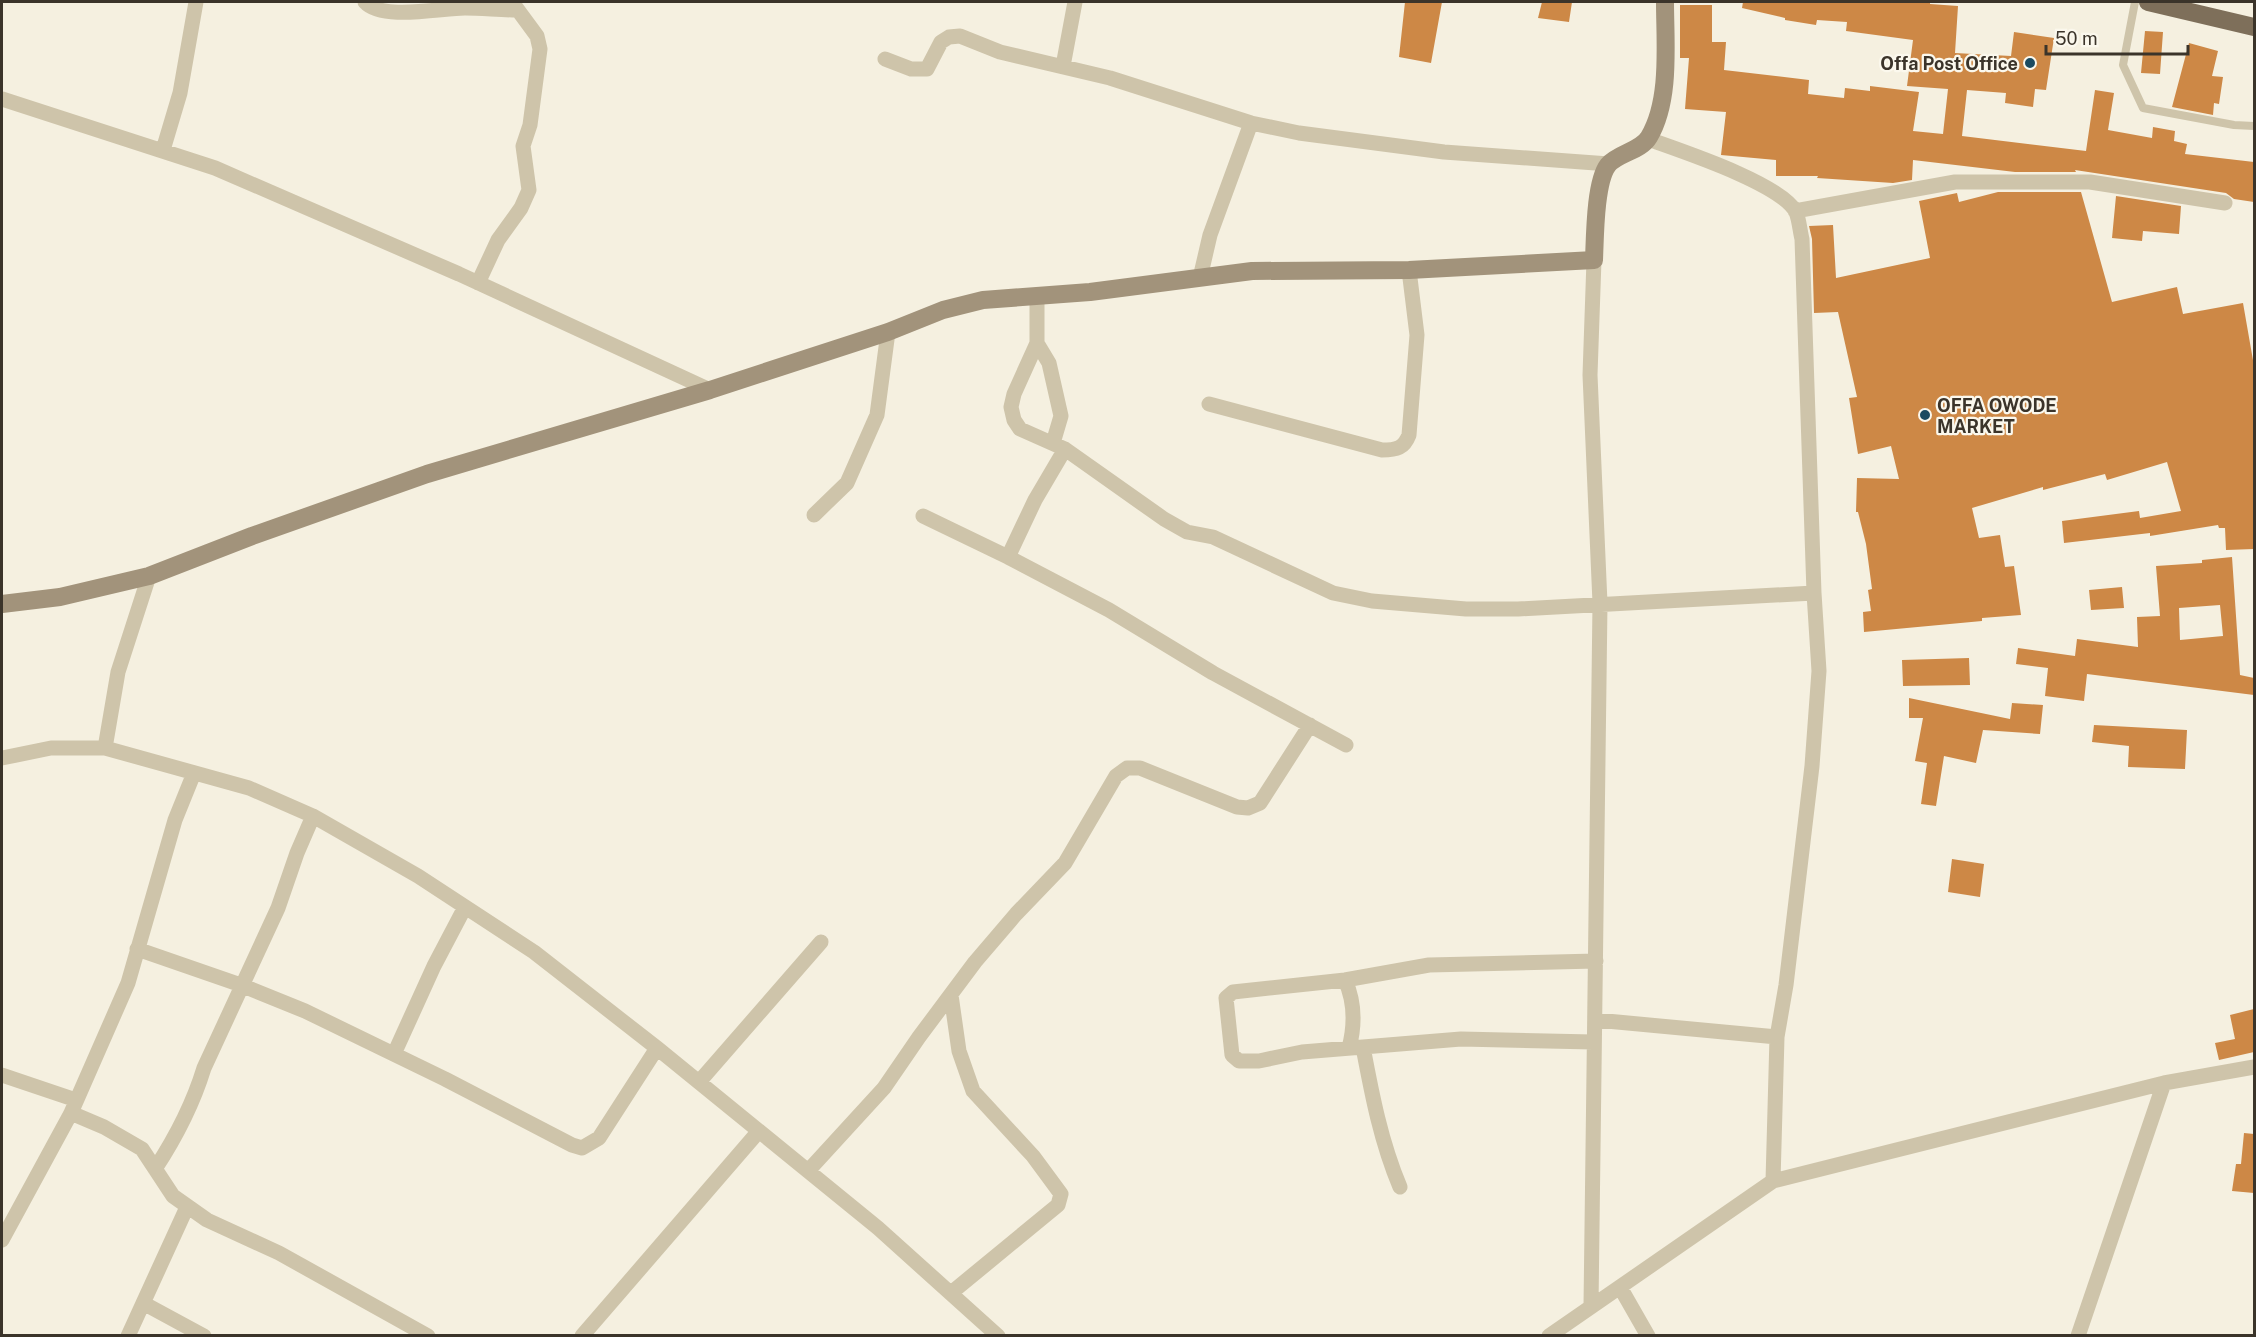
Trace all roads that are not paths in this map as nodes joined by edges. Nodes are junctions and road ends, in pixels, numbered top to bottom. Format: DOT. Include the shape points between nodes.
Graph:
graph roads {
  1 [pos="196,2"];
  2 [pos="365,2"];
  3 [pos="1075,2"];
  4 [pos="1665,2"];
  5 [pos="2135,2"];
  6 [pos="2148,2"];
  7 [pos="515,6"];
  8 [pos="2254,27"];
  9 [pos="885,59"];
  10 [pos="1063,66"];
  11 [pos="2,99"];
  12 [pos="1251,123"];
  13 [pos="2254,126"];
  14 [pos="1648,139"];
  15 [pos="163,150"];
  16 [pos="1609,164"];
  17 [pos="2225,203"];
  18 [pos="1795,211"];
  19 [pos="1594,260"];
  20 [pos="1409,270"];
  21 [pos="1200,278"];
  22 [pos="478,283"];
  23 [pos="1037,297"];
  24 [pos="888,332"];
  25 [pos="1036,343"];
  26 [pos="710,390"];
  27 [pos="1209,404"];
  28 [pos="1059,446"];
  29 [pos="814,515"];
  30 [pos="923,516"];
  31 [pos="1008,557"];
  32 [pos="149,576"];
  33 [pos="1814,592"];
  34 [pos="1600,603"];
  35 [pos="2,604"];
  36 [pos="1310,725"];
  37 [pos="1346,745"];
  38 [pos="105,748"];
  39 [pos="2,758"];
  40 [pos="194,772"];
  41 [pos="313,816"];
  42 [pos="465,907"];
  43 [pos="821,942"];
  44 [pos="137,949"];
  45 [pos="1596,961"];
  46 [pos="1345,980"];
  47 [pos="241,985"];
  48 [pos="951,995"];
  49 [pos="1596,1020"];
  50 [pos="1776,1038"];
  51 [pos="1593,1042"];
  52 [pos="657,1048"];
  53 [pos="1356,1048"];
  54 [pos="394,1054"];
  55 [pos="2254,1067"];
  56 [pos="2,1075"];
  57 [pos="699,1082"];
  58 [pos="2164,1083"];
  59 [pos="74,1107"];
  60 [pos="759,1131"];
  61 [pos="155,1169"];
  62 [pos="808,1171"];
  63 [pos="1773,1181"];
  64 [pos="1400,1187"];
  65 [pos="188,1207"];
  66 [pos="2,1240"];
  67 [pos="1620,1287"];
  68 [pos="951,1293"];
  69 [pos="143,1303"];
  70 [pos="1591,1306"];
  71 [pos="128,1335"];
  72 [pos="204,1335"];
  73 [pos="428,1335"];
  74 [pos="582,1335"];
  75 [pos="998,1335"];
  76 [pos="1549,1335"];
  77 [pos="1648,1335"];
  78 [pos="2078,1335"];
  1 -- 15 [label="street" via="180,93"];
  2 -- 7 [label="street" via="382,11"];
  3 -- 10 [label="street"];
  4 -- 14 [label="street" via="1665,72 1659,113"];
  5 -- 13 [label="lane" via="2124,65 2143,108"];
  6 -- 8 [label="main road"];
  7 -- 22 [label="street" via="537,36 540,49 530,125 523,146 529,190 498,240"];
  9 -- 10 [label="street" via="911,69 927,69 941,42 960,36 1000,52"];
  10 -- 12 [label="street"];
  11 -- 15 [label="street"];
  12 -- 16 [label="street" via="1444,152"];
  12 -- 21 [label="street" via="1210,235"];
  14 -- 16 [label="street"];
  14 -- 18 [label="street" via="1770,188"];
  15 -- 22 [label="street" via="215,168"];
  16 -- 19 [label="street" via="1601,183"];
  17 -- 18 [label="street" via="2090,182 1955,182"];
  18 -- 33 [label="street" via="1802,239"];
  19 -- 20 [label="street"];
  19 -- 34 [label="street" via="1590,375"];
  20 -- 21 [label="street" via="1252,271"];
  20 -- 27 [label="street" via="1417,335 1405,445 1382,450"];
  21 -- 23 [label="street"];
  22 -- 26 [label="street"];
  23 -- 24 [label="street" via="982,300 943,310"];
  23 -- 25 [label="street"];
  24 -- 26 [label="street"];
  24 -- 29 [label="street" via="877,415 847,483"];
  25 -- 28 [label="street" via="1049,363 1061,416"];
  25 -- 28 [label="street" via="1011,407 1020,429"];
  26 -- 32 [label="street" via="427,474"];
  28 -- 31 [label="street"];
  28 -- 34 [label="street" via="1187,532 1213,537 1332,593 1372,601 1466,609"];
  30 -- 31 [label="street"];
  31 -- 36 [label="street"];
  32 -- 35 [label="street" via="60,597"];
  32 -- 38 [label="street" via="117,672"];
  33 -- 34 [label="street"];
  33 -- 50 [label="street" via="1819,671 1812,766"];
  34 -- 45 [label="street"];
  36 -- 37 [label="street"];
  36 -- 48 [label="street" via="1260,803 1248,808 1140,768 1127,768 1116,776 1065,862 1016,914"];
  38 -- 39 [label="street" via="51,748"];
  38 -- 40 [label="street"];
  40 -- 41 [label="street" via="249,788"];
  40 -- 44 [label="street" via="175,820"];
  41 -- 42 [label="street"];
  41 -- 47 [label="street" via="278,908"];
  42 -- 52 [label="street" via="534,952"];
  42 -- 54 [label="street"];
  43 -- 57 [label="street"];
  44 -- 47 [label="street"];
  44 -- 59 [label="street" via="128,983"];
  45 -- 46 [label="street" via="1429,965"];
  45 -- 49 [label="street"];
  46 -- 53 [label="street" via="1350,992"];
  46 -- 53 [label="street" via="1233,992 1226,998 1232,1055 1239,1061 1258,1061 1302,1052"];
  47 -- 54 [label="street"];
  47 -- 61 [label="street" via="196,1095"];
  48 -- 62 [label="street" via="884,1088"];
  48 -- 68 [label="street" via="959,1051 973,1091 1033,1156 1061,1194 1061,1200"];
  49 -- 50 [label="street"];
  49 -- 51 [label="street"];
  50 -- 63 [label="street"];
  51 -- 53 [label="street" via="1461,1039"];
  51 -- 70 [label="street"];
  52 -- 54 [label="street" via="599,1138 582,1148"];
  52 -- 57 [label="street"];
  53 -- 64 [label="street"];
  55 -- 58 [label="street"];
  56 -- 59 [label="street"];
  57 -- 60 [label="street"];
  58 -- 63 [label="street"];
  58 -- 78 [label="street"];
  59 -- 61 [label="street" via="142,1149"];
  59 -- 66 [label="street"];
  60 -- 62 [label="street"];
  60 -- 74 [label="street"];
  61 -- 65 [label="street" via="173,1196"];
  62 -- 68 [label="street"];
  63 -- 67 [label="street"];
  65 -- 69 [label="street"];
  65 -- 73 [label="street"];
  67 -- 70 [label="street"];
  67 -- 77 [label="street"];
  68 -- 75 [label="street"];
  69 -- 71 [label="street"];
  69 -- 72 [label="street"];
  70 -- 76 [label="street"];
}
